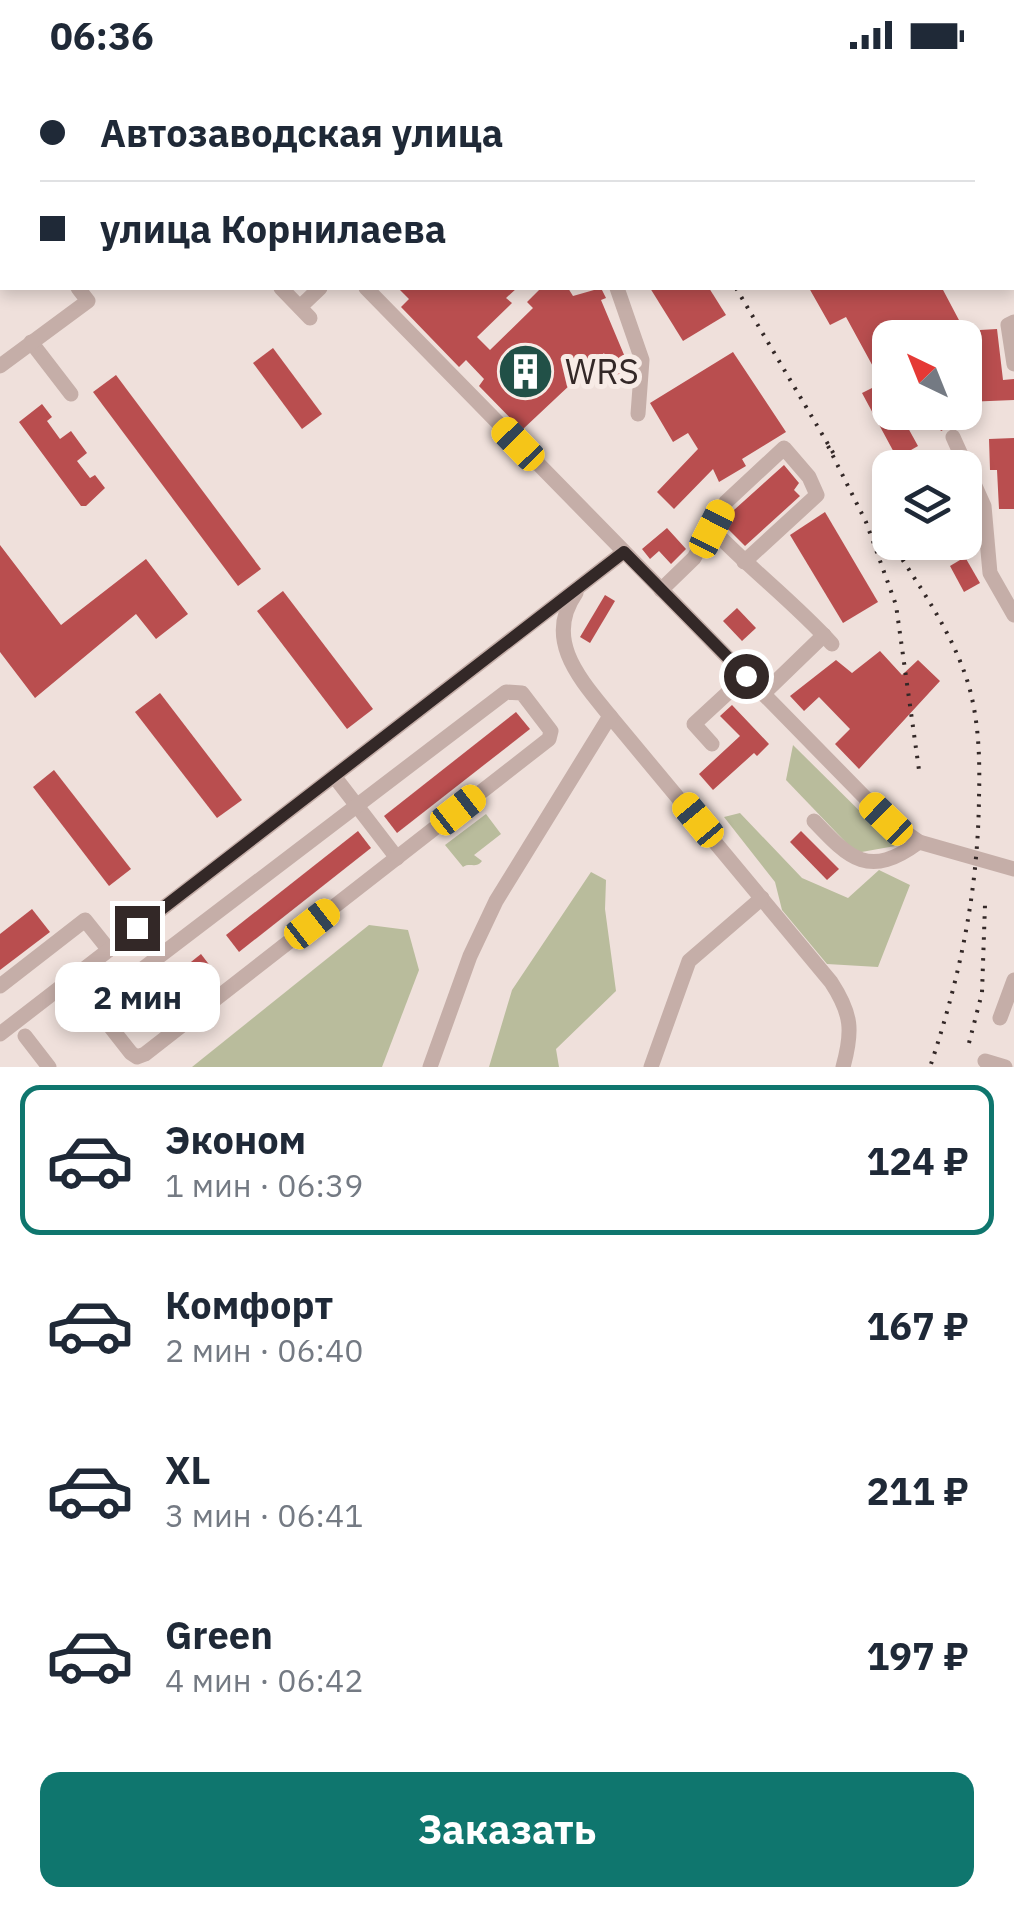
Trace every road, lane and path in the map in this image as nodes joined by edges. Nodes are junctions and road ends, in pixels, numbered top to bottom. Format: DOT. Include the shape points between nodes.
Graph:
graph roads {
  1 [pos="80,290"];
  2 [pos="284,290"];
  3 [pos="319,290"];
  4 [pos="368,290"];
  5 [pos="618,290"];
  6 [pos="1014,322"];
  7 [pos="31,342"];
  8 [pos="1013,360"];
  9 [pos="0,366"];
  10 [pos="71,394"];
  11 [pos="638,414"];
  12 [pos="953,437"];
  13 [pos="712,529"];
  14 [pos="624,552"];
  15 [pos="744,562"];
  16 [pos="581,586"];
  17 [pos="661,590"];
  18 [pos="1014,616"];
  19 [pos="746,676"];
  20 [pos="764,694"];
  21 [pos="610,716"];
  22 [pos="712,744"];
  23 [pos="334,776"];
  24 [pos="358,806"];
  25 [pos="814,822"];
  26 [pos="919,842"];
  27 [pos="397,858"];
  28 [pos="1014,869"];
  29 [pos="762,898"];
  30 [pos="109,950"];
  31 [pos="73,978"];
  32 [pos="1014,980"];
  33 [pos="0,986"];
  34 [pos="94,1006"];
  35 [pos="1000,1018"];
  36 [pos="0,1034"];
  37 [pos="25,1036"];
  38 [pos="985,1060"];
  39 [pos="49,1067"];
  40 [pos="430,1067"];
  41 [pos="651,1067"];
  42 [pos="843,1067"];
  43 [pos="1005,1067"];
  1 -- 7 [label="street" via="88,301"];
  2 -- 3 [label="street" via="305,312"];
  4 -- 14 [label="street" via="523,440"];
  5 -- 11 [label="street" via="642,360"];
  6 -- 8 [label="street" via="1008,325"];
  7 -- 9 [label="street"];
  7 -- 10 [label="street" via="51,377"];
  12 -- 18 [label="street" via="984,506 990,573"];
  13 -- 15 [label="street"];
  13 -- 15 [label="street" via="726,502 784,448 816,495"];
  13 -- 17 [label="street"];
  14 -- 16 [label="street"];
  14 -- 17 [label="street"];
  15 -- 20 [label="street" via="828,640"];
  16 -- 21 [label="street" via="564,616 565,652"];
  16 -- 23 [label="street"];
  17 -- 19 [label="street"];
  19 -- 20 [label="street"];
  19 -- 22 [label="street" via="694,724"];
  20 -- 26 [label="street"];
  21 -- 29 [label="street"];
  21 -- 40 [label="street" via="496,901"];
  23 -- 24 [label="street"];
  23 -- 30 [label="street"];
  24 -- 27 [label="street"];
  24 -- 27 [label="street" via="506,692 522,693 551,730 549,739"];
  24 -- 34 [label="street"];
  25 -- 26 [label="street" via="860,862 897,856"];
  26 -- 28 [label="street"];
  27 -- 34 [label="street" via="145,1054 131,1053"];
  29 -- 41 [label="street" via="689,961"];
  29 -- 42 [label="street" via="844,1002 852,1034"];
  30 -- 31 [label="street"];
  30 -- 33 [label="street" via="86,920"];
  31 -- 34 [label="street"];
  31 -- 36 [label="street"];
  32 -- 35 [label="street"];
  37 -- 39 [label="street"];
  38 -- 43 [label="street"];
}
